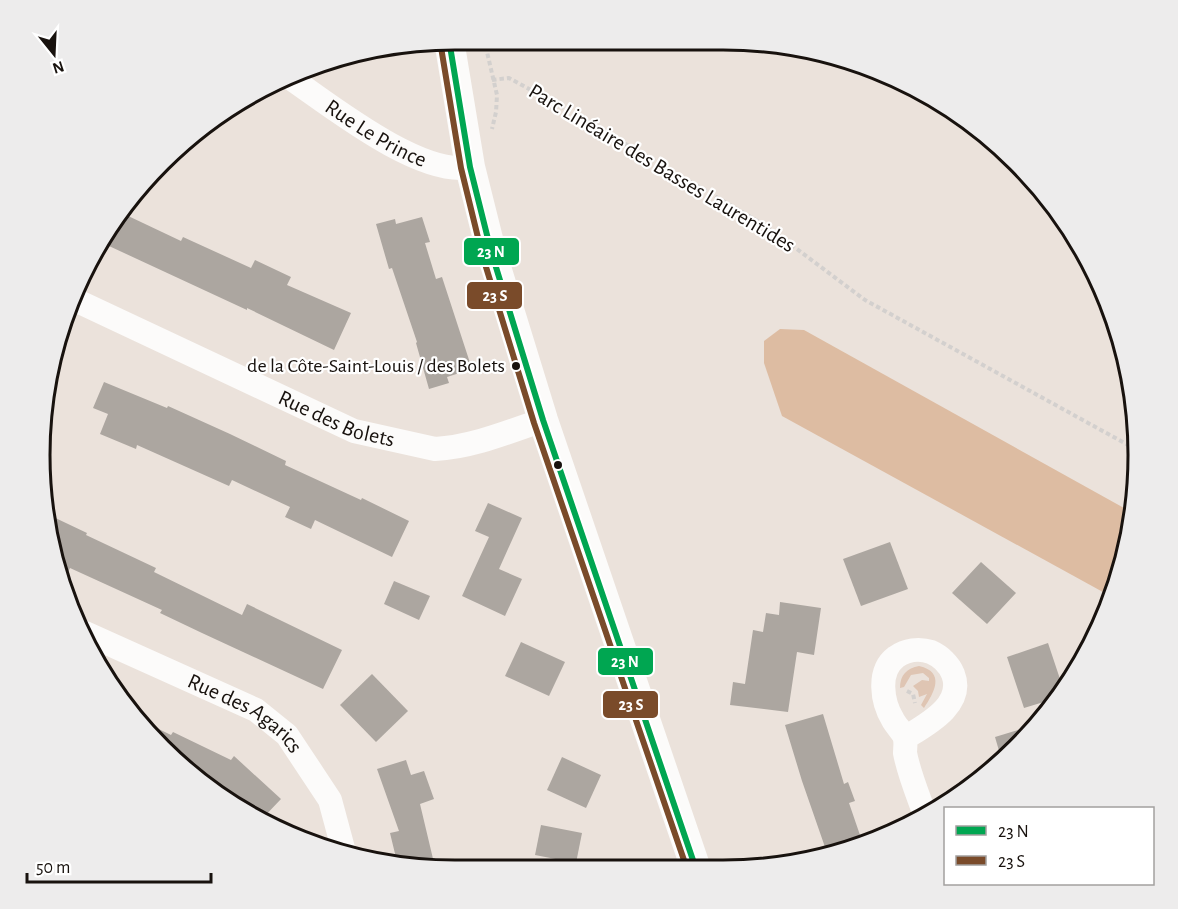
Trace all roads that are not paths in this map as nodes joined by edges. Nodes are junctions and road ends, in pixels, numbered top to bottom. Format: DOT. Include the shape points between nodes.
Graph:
graph roads {
  1 [pos="450,50"];
  2 [pos="296,82"];
  3 [pos="470,167"];
  4 [pos="79,302"];
  5 [pos="543,420"];
  6 [pos="92,636"];
  7 [pos="905,738"];
  8 [pos="922,807"];
  9 [pos="342,843"];
  10 [pos="693,860"];
  1 -- 3 [label="street"];
  2 -- 3 [label="street, Rue Le Prince" via="404,151 434,164"];
  3 -- 5 [label="street"];
  4 -- 5 [label="street, Rue des Bolets" via="354,431 435,449 472,443"];
  5 -- 10 [label="street"];
  6 -- 9 [label="street, Rue des Agarics" via="256,710 287,735 330,800"];
  7 -- 8 [label="street" via="907,760"];
}
